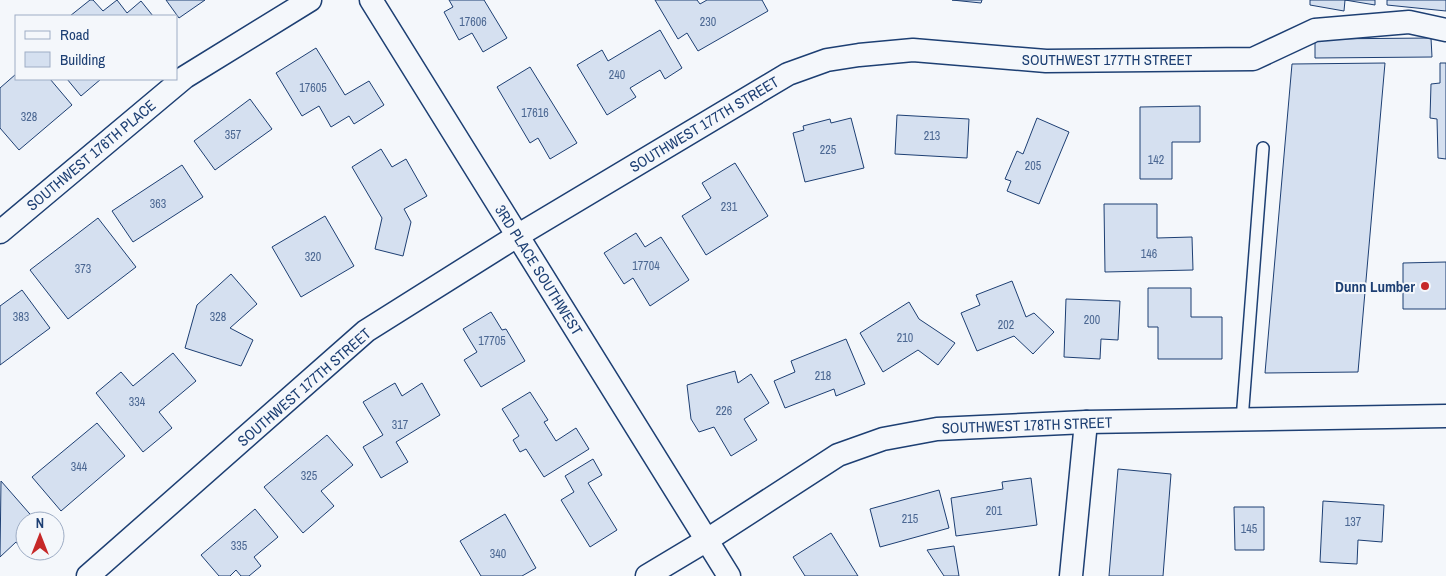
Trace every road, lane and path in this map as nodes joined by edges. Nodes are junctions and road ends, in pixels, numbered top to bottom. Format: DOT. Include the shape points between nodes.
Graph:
graph roads {
  1 [pos="310,0"];
  2 [pos="371,0"];
  3 [pos="1446,30"];
  4 [pos="1262,148"];
  5 [pos="0,232"];
  6 [pos="517,236"];
  7 [pos="1446,416"];
  8 [pos="1242,420"];
  9 [pos="1086,422"];
  10 [pos="707,540"];
  11 [pos="88,576"];
  12 [pos="647,576"];
  13 [pos="729,576"];
  14 [pos="1071,576"];
  1 -- 5 [label="street, SOUTHWEST 176TH PLACE" via="185,76"];
  2 -- 6 [label="street, 3RD PLACE SOUTHWEST"];
  3 -- 6 [label="street, SOUTHWEST 177TH STREET" via="1409,22 1315,30 1253,59 1046,62 913,50 826,60 788,74"];
  4 -- 8 [label="lane"];
  6 -- 10 [label="street, 3RD PLACE SOUTHWEST"];
  6 -- 11 [label="street, SOUTHWEST 177TH STREET" via="366,331"];
  7 -- 8 [label="street, SOUTHWEST 178TH STREET"];
  8 -- 9 [label="street, SOUTHWEST 178TH STREET"];
  9 -- 10 [label="street, SOUTHWEST 178TH STREET" via="937,429 883,439 838,455"];
  9 -- 14 [label="street"];
  10 -- 12 [label="street, SOUTHWEST 178TH STREET"];
  10 -- 13 [label="street, 3RD PLACE SOUTHWEST"];
}
